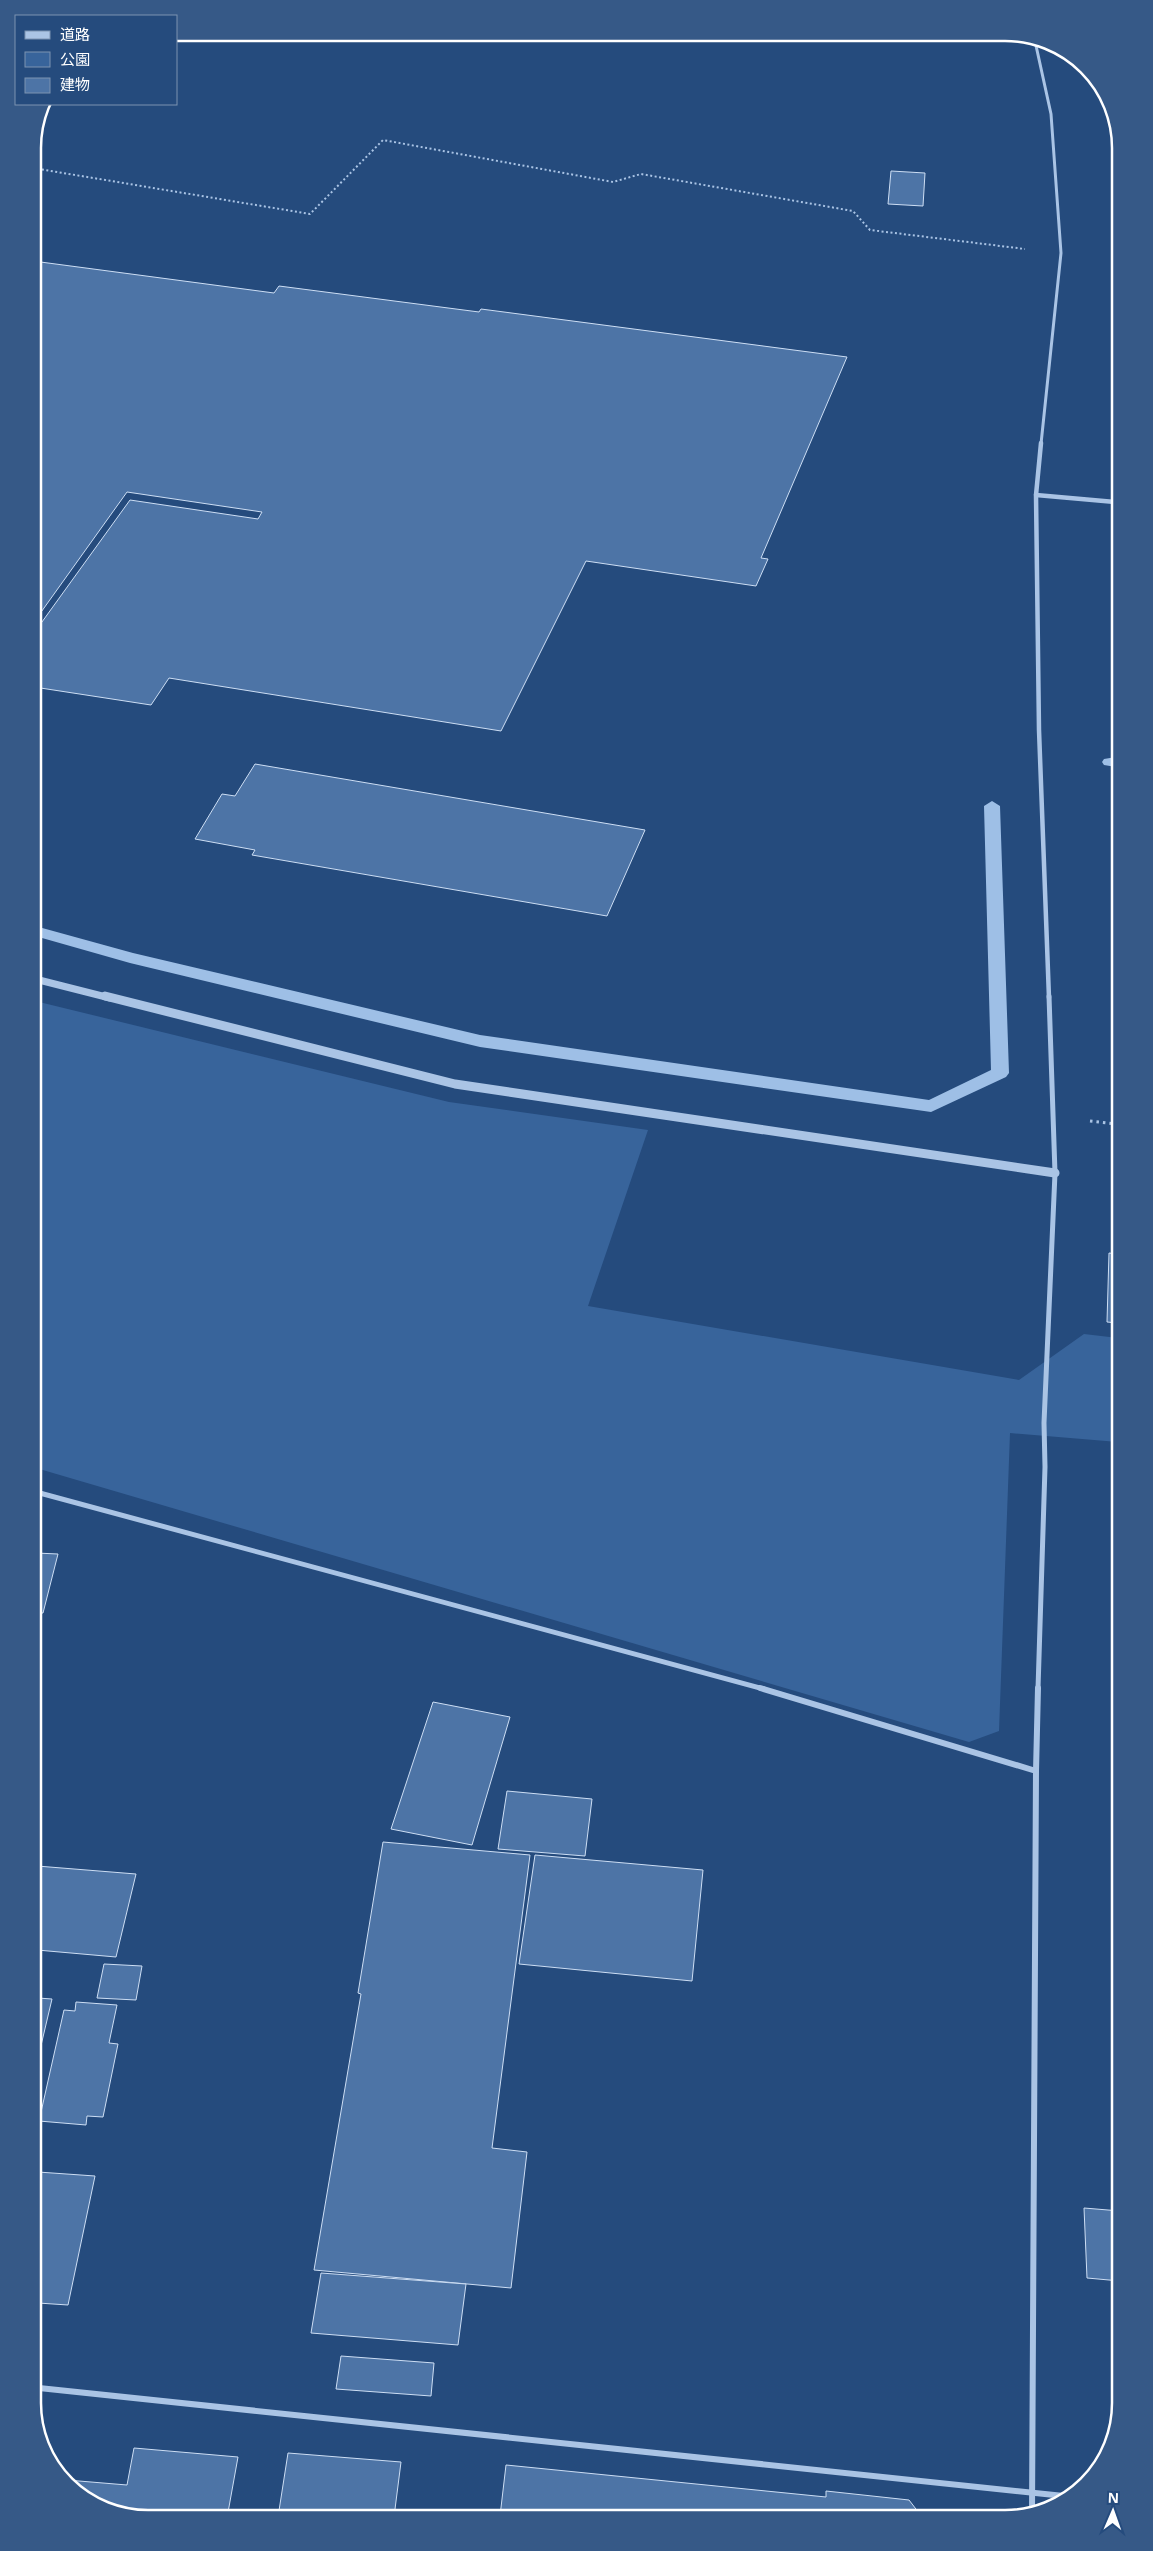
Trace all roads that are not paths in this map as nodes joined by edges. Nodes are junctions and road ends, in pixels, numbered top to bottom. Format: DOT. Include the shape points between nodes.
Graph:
graph roads {
  1 [pos="1037,46"];
  2 [pos="1036,495"];
  3 [pos="1112,502"];
  4 [pos="41,980"];
  5 [pos="1055,1173"];
  6 [pos="41,1493"];
  7 [pos="1036,1771"];
  8 [pos="41,2388"];
  9 [pos="1032,2493"];
  10 [pos="1058,2495"];
  11 [pos="1032,2506"];
  1 -- 2 [label="street" via="1051,114 1061,253"];
  2 -- 3 [label="street"];
  2 -- 5 [label="street" via="1038,730"];
  4 -- 5 [label="street" via="455,1084"];
  5 -- 7 [label="street" via="1044,1423"];
  6 -- 7 [label="street" via="787,1695"];
  7 -- 9 [label="street"];
  8 -- 9 [label="street"];
  9 -- 10 [label="street"];
  9 -- 11 [label="street"];
}
